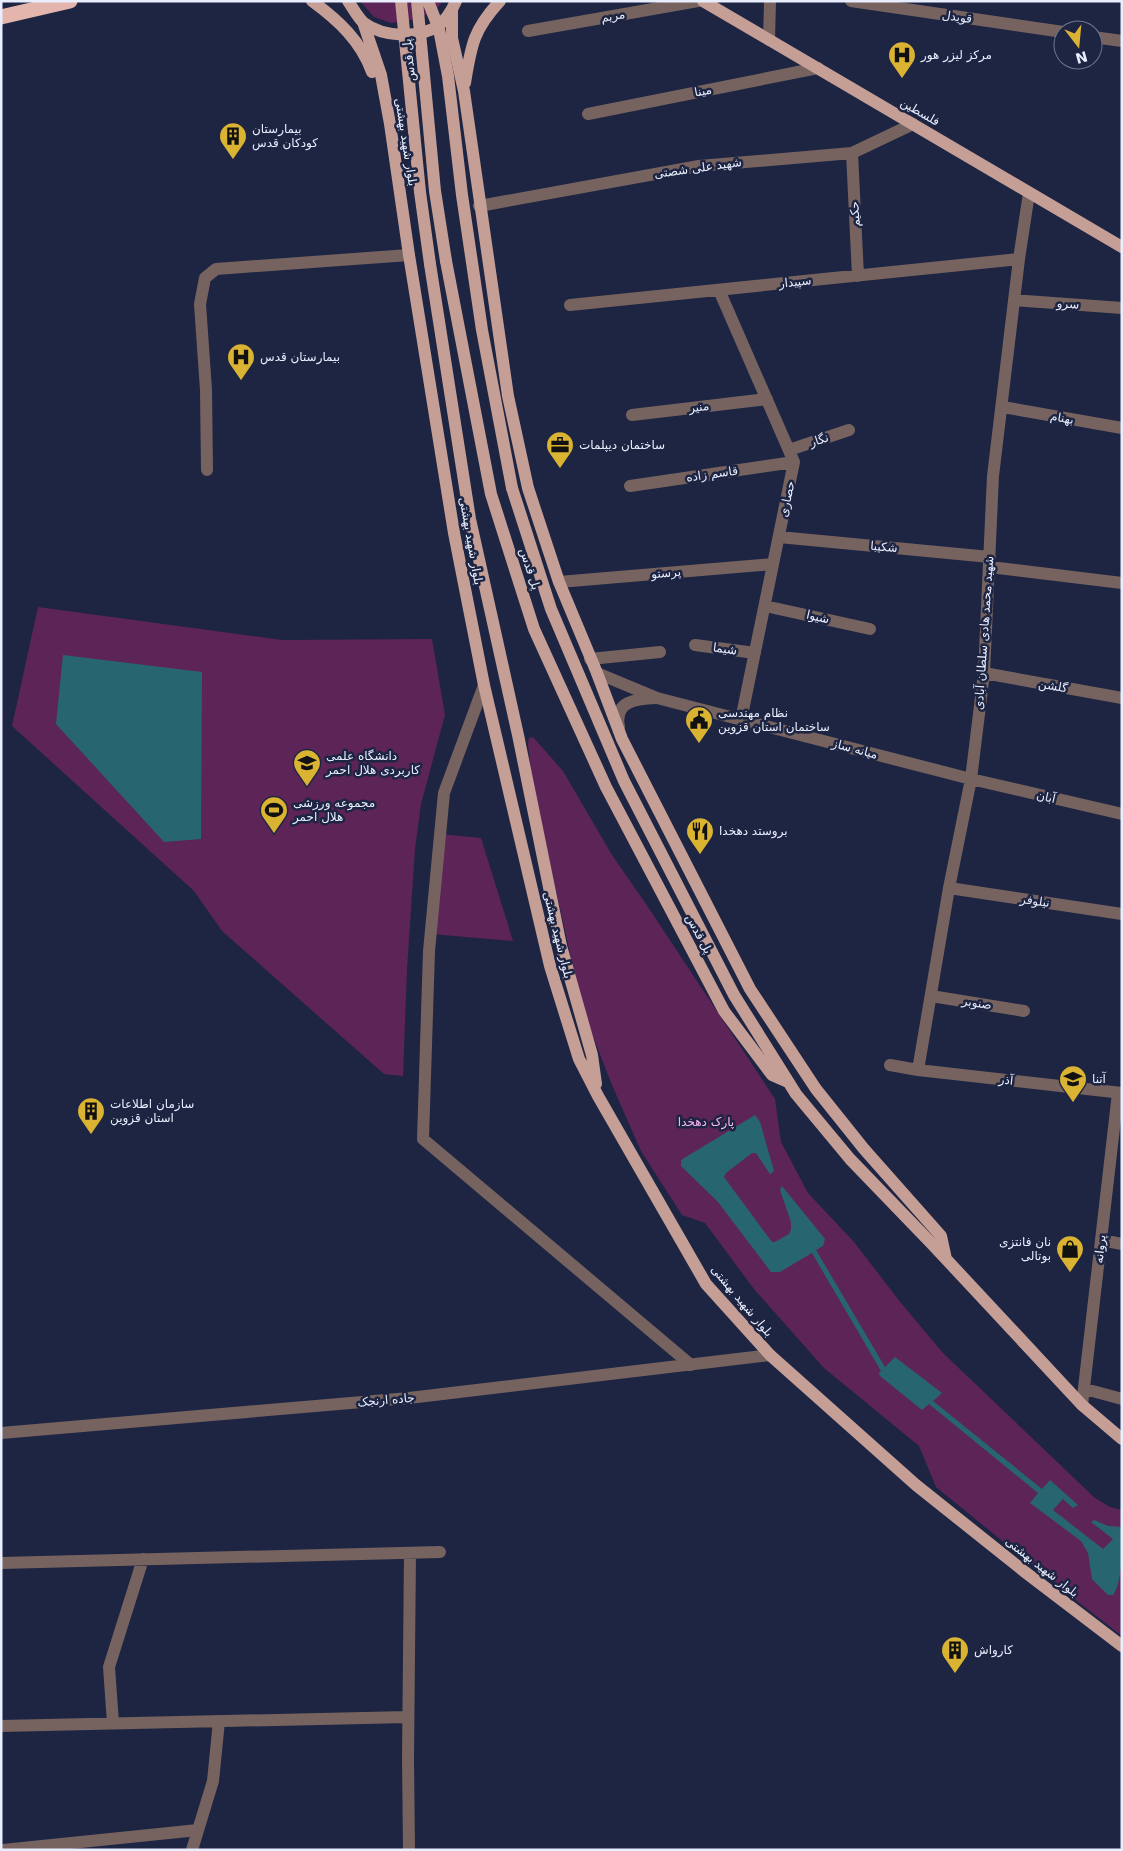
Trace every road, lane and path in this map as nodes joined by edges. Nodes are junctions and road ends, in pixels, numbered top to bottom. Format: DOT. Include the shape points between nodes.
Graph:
graph roads {
  1 [pos="70,1"];
  2 [pos="312,1"];
  3 [pos="348,1"];
  4 [pos="401,1"];
  5 [pos="417,1"];
  6 [pos="428,1"];
  7 [pos="500,1"];
  8 [pos="698,1"];
  9 [pos="703,1"];
  10 [pos="770,1"];
  11 [pos="851,1"];
  12 [pos="454,6"];
  13 [pos="1,17"];
  14 [pos="362,22"];
  15 [pos="528,31"];
  16 [pos="1053,31"];
  17 [pos="1103,38"];
  18 [pos="769,40"];
  19 [pos="1122,41"];
  20 [pos="818,68"];
  21 [pos="464,90"];
  22 [pos="588,114"];
  23 [pos="390,124"];
  24 [pos="913,124"];
  25 [pos="852,153"];
  26 [pos="1029,193"];
  27 [pos="479,206"];
  28 [pos="1122,247"];
  29 [pos="409,255"];
  30 [pos="1019,259"];
  31 [pos="858,276"];
  32 [pos="719,290"];
  33 [pos="1014,300"];
  34 [pos="570,305"];
  35 [pos="1122,308"];
  36 [pos="767,399"];
  37 [pos="1003,407"];
  38 [pos="632,415"];
  39 [pos="1122,428"];
  40 [pos="849,430"];
  41 [pos="792,456"];
  42 [pos="207,470"];
  43 [pos="630,486"];
  44 [pos="779,538"];
  45 [pos="990,562"];
  46 [pos="773,564"];
  47 [pos="558,582"];
  48 [pos="1122,583"];
  49 [pos="765,606"];
  50 [pos="870,629"];
  51 [pos="695,645"];
  52 [pos="660,652"];
  53 [pos="755,653"];
  54 [pos="590,659"];
  55 [pos="597,673"];
  56 [pos="984,673"];
  57 [pos="484,685"];
  58 [pos="657,698"];
  59 [pos="1122,698"];
  60 [pos="742,720"];
  61 [pos="622,739"];
  62 [pos="971,779"];
  63 [pos="1122,814"];
  64 [pos="949,888"];
  65 [pos="1122,914"];
  66 [pos="931,996"];
  67 [pos="1024,1011"];
  68 [pos="890,1065"];
  69 [pos="918,1070"];
  70 [pos="788,1082"];
  71 [pos="1120,1093"];
  72 [pos="598,1096"];
  73 [pos="1108,1180"];
  74 [pos="1122,1182"];
  75 [pos="1101,1240"];
  76 [pos="1122,1244"];
  77 [pos="946,1259"];
  78 [pos="770,1356"];
  79 [pos="691,1365"];
  80 [pos="1085,1388"];
  81 [pos="1122,1399"];
  82 [pos="1082,1405"];
  83 [pos="1,1433"];
  84 [pos="1122,1439"];
  85 [pos="440,1552"];
  86 [pos="410,1553"];
  87 [pos="143,1560"];
  88 [pos="1,1563"];
  89 [pos="1122,1646"];
  90 [pos="408,1718"];
  91 [pos="219,1721"];
  92 [pos="113,1723"];
  93 [pos="1,1726"];
  94 [pos="198,1830"];
  95 [pos="3,1850"];
  96 [pos="192,1850"];
  97 [pos="409,1850"];
  1 -- 13 [label="highway"];
  2 -- 23 [label="main road" via="352,35 369,62"];
  3 -- 14 [label="main road"];
  4 -- 72 [label="main road, پل قدس, bridge" via="420,192 470,519 561,946 592,1055"];
  5 -- 70 [label="main road, پل قدس, bridge" via="435,190 446,261 491,494 534,629 606,787 724,1011 772,1076"];
  6 -- 70 [label="main road, پل قدس, bridge" via="439,29 448,76 481,320 512,488 551,609 624,781 734,995"];
  7 -- 21 [label="main road" via="481,25 471,45"];
  8 -- 15 [label="street, مریم"];
  9 -- 18 [label="main road, فلسطین"];
  10 -- 18 [label="street"];
  11 -- 16 [label="street, قویدل"];
  12 -- 14 [label="main road" via="438,26 417,33 385,34"];
  12 -- 21 [label="main road" via="452,38"];
  14 -- 23 [label="main road, بلوار شهید بهشتی" via="381,75"];
  17 -- 19 [label="street"];
  18 -- 20 [label="main road, فلسطین"];
  20 -- 22 [label="street, مینا"];
  20 -- 24 [label="main road, فلسطین"];
  21 -- 27 [label="main road"];
  23 -- 29 [label="main road, بلوار شهید بهشتی"];
  24 -- 25 [label="street, شهید علی شصتی"];
  24 -- 26 [label="main road, فلسطین"];
  25 -- 27 [label="street, شهید علی شصتی" via="699,166"];
  25 -- 31 [label="street, حکیم"];
  26 -- 28 [label="main road, فلسطین"];
  26 -- 30 [label="street, شهید محمد هادی سلطان آبادی"];
  27 -- 47 [label="main road" via="508,396 528,488"];
  29 -- 42 [label="street" via="216,269 206,278 200,304"];
  29 -- 57 [label="main road, بلوار شهید بهشتی" via="454,534"];
  30 -- 31 [label="street, سپیدار"];
  30 -- 33 [label="street, شهید محمد هادی سلطان آبادی"];
  31 -- 32 [label="street, سپیدار"];
  32 -- 34 [label="street, سپیدار"];
  32 -- 36 [label="street"];
  33 -- 35 [label="street, سرو"];
  33 -- 37 [label="street, شهید محمد هادی سلطان آبادی"];
  36 -- 38 [label="street, منیر"];
  36 -- 41 [label="street"];
  37 -- 39 [label="street, بهنام"];
  37 -- 45 [label="street, شهید محمد هادی سلطان آبادی" via="993,476"];
  40 -- 41 [label="street, نگار"];
  41 -- 43 [label="street, قاسم زاده"];
  41 -- 44 [label="street, حصاری"];
  44 -- 45 [label="street, شکیبا"];
  44 -- 46 [label="street, حصاری"];
  45 -- 48 [label="street, شکیبا"];
  45 -- 56 [label="street, شهید محمد هادی سلطان آبادی"];
  46 -- 47 [label="street, پرستو"];
  46 -- 49 [label="street, حصاری"];
  47 -- 54 [label="main road"];
  49 -- 50 [label="street, شیوا"];
  49 -- 53 [label="street, حصاری"];
  51 -- 53 [label="street, شیما"];
  52 -- 54 [label="street"];
  53 -- 60 [label="street, حصاری"];
  54 -- 55 [label="main road"];
  55 -- 58 [label="street, میانه ساز"];
  55 -- 61 [label="main road"];
  56 -- 59 [label="street, گلشن"];
  56 -- 62 [label="street, شهید محمد هادی سلطان آبادی"];
  57 -- 72 [label="main road, بلوار شهید بهشتی" via="550,966 579,1059"];
  57 -- 79 [label="street" via="444,793 429,951 422,1139"];
  58 -- 60 [label="street, میانه ساز"];
  58 -- 61 [label="street" via="642,698 621,707 618,714"];
  60 -- 62 [label="street, میانه ساز"];
  61 -- 77 [label="main road" via="750,989 816,1089 941,1236"];
  62 -- 63 [label="street, آبان"];
  62 -- 64 [label="street, شهید محمد هادی سلطان آبادی"];
  64 -- 65 [label="street, نیلوفر"];
  64 -- 66 [label="street, شهید محمد هادی سلطان آبادی"];
  66 -- 67 [label="street, صنوبر"];
  66 -- 69 [label="street, شهید محمد هادی سلطان آبادی"];
  68 -- 69 [label="street, آذر"];
  69 -- 71 [label="street, آذر"];
  70 -- 77 [label="main road, پل قدس" via="850,1159"];
  71 -- 73 [label="street, پروانه"];
  72 -- 78 [label="main road, بلوار شهید بهشتی" via="706,1284"];
  73 -- 74 [label="street"];
  73 -- 75 [label="street, پروانه"];
  75 -- 76 [label="street"];
  75 -- 80 [label="street, پروانه"];
  77 -- 82 [label="main road"];
  78 -- 79 [label="street, جاده ارنجک"];
  78 -- 89 [label="main road, بلوار شهید بهشتی" via="916,1485"];
  79 -- 83 [label="street, جاده ارنجک" via="409,1398"];
  80 -- 81 [label="street"];
  80 -- 82 [label="street, پروانه"];
  82 -- 84 [label="main road"];
  85 -- 86 [label="street"];
  86 -- 87 [label="street"];
  86 -- 90 [label="street"];
  87 -- 88 [label="street"];
  87 -- 92 [label="street" via="109,1667"];
  90 -- 91 [label="street"];
  90 -- 97 [label="street"];
  91 -- 92 [label="street"];
  91 -- 94 [label="street" via="214,1781"];
  92 -- 93 [label="street"];
  94 -- 95 [label="street"];
  94 -- 96 [label="street"];
}
